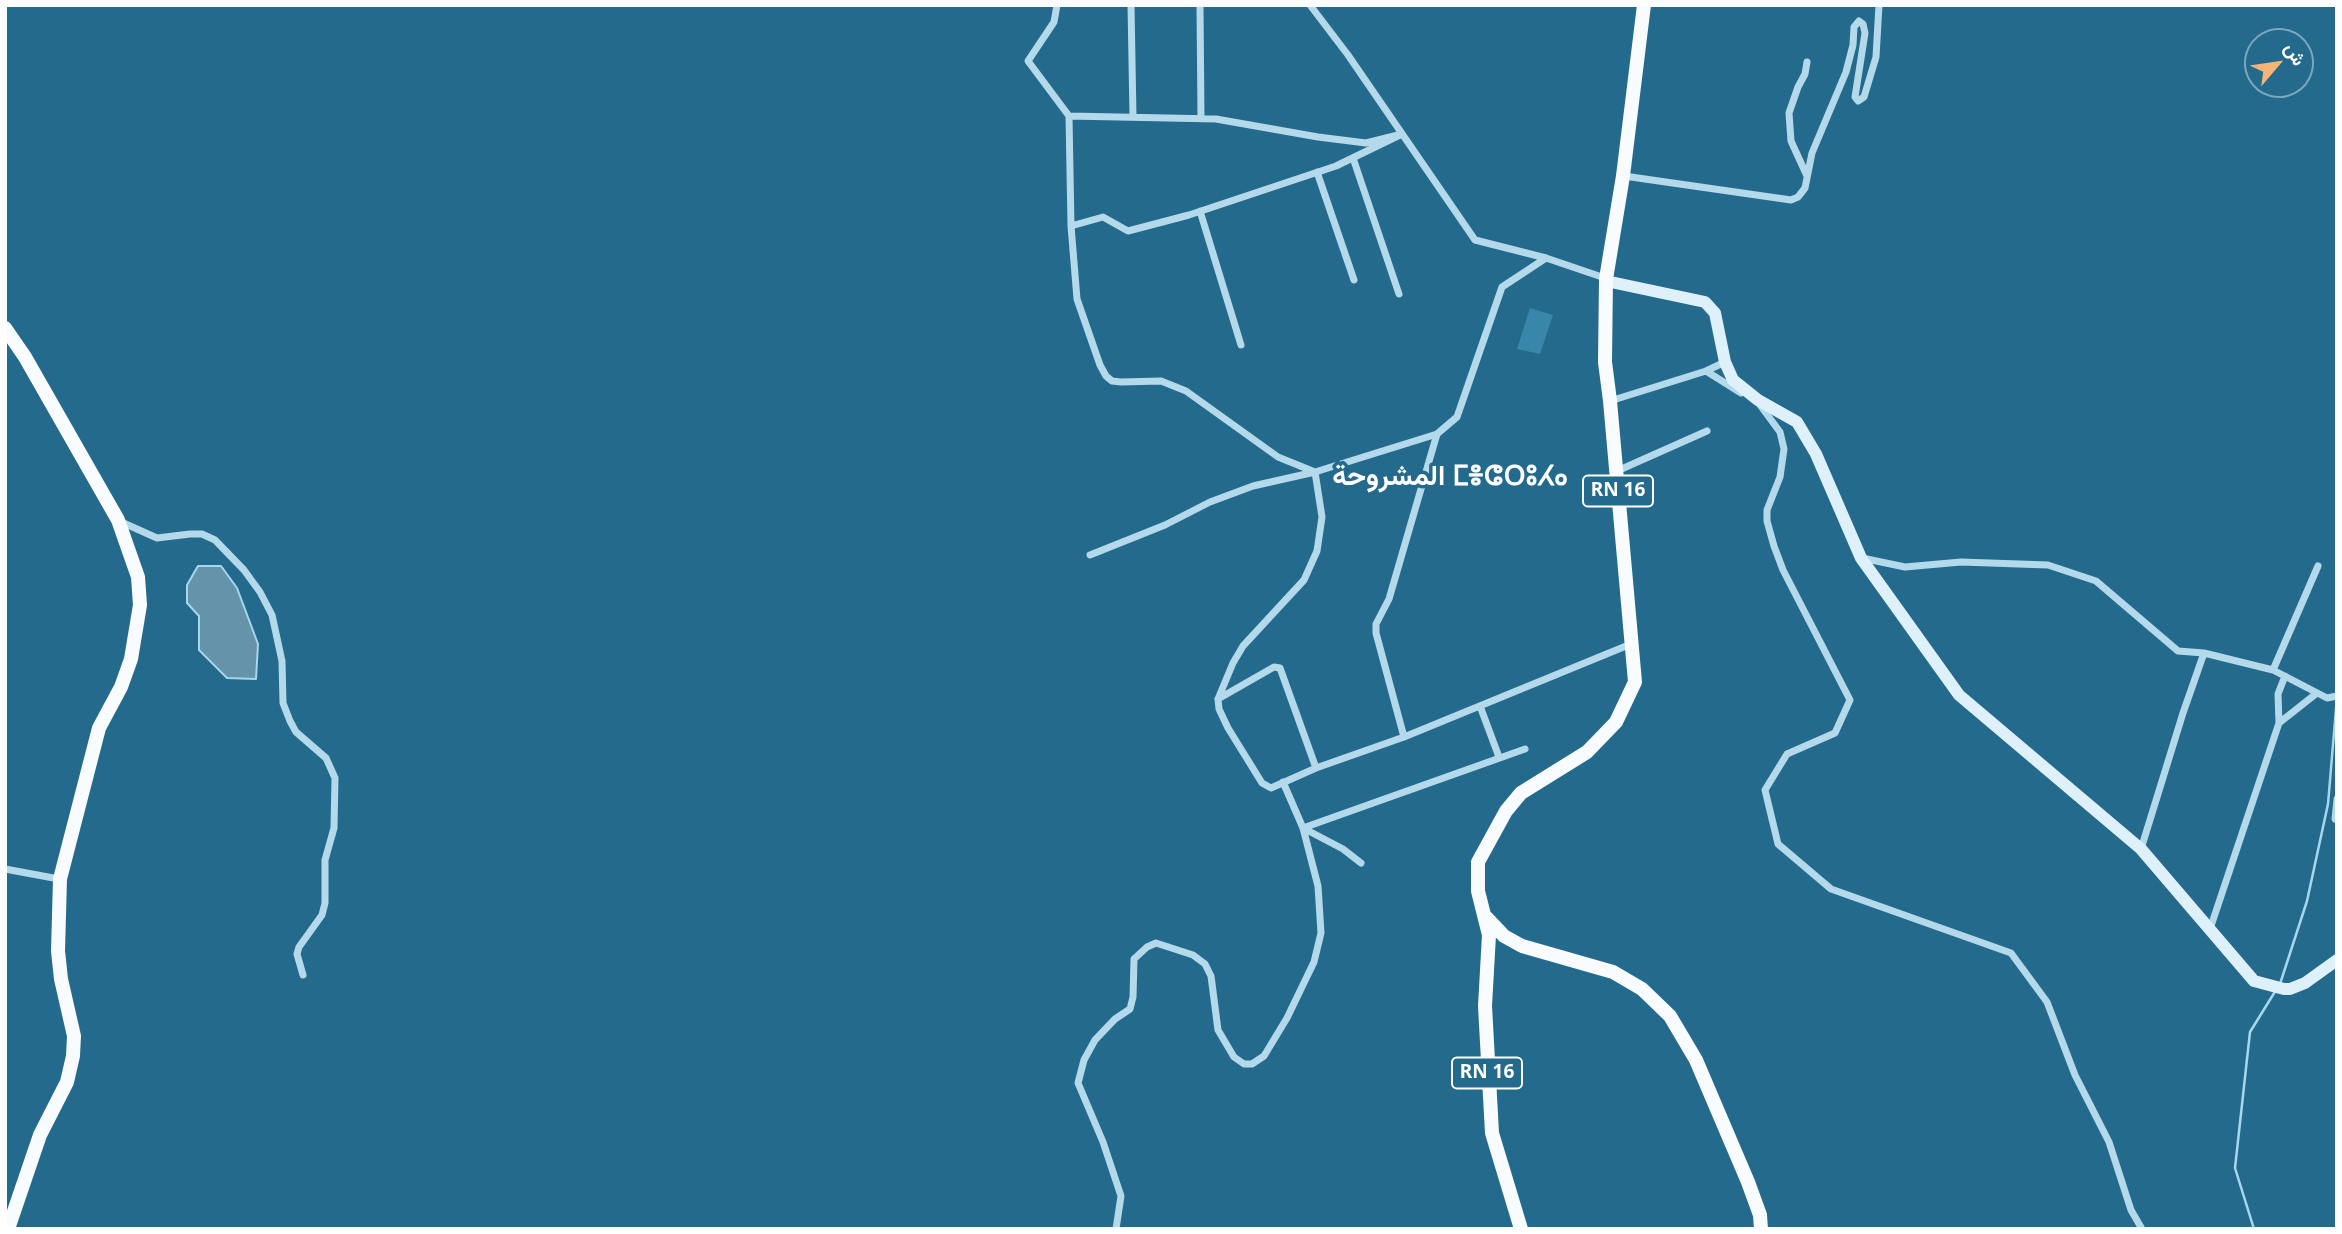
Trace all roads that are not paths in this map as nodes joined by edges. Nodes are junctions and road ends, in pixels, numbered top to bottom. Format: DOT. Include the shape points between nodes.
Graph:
graph roads {
  1 [pos="1057,5"];
  2 [pos="1131,5"];
  3 [pos="1200,5"];
  4 [pos="1310,5"];
  5 [pos="1644,5"];
  6 [pos="1879,5"];
  7 [pos="1807,62"];
  8 [pos="1069,116"];
  9 [pos="1133,117"];
  10 [pos="1201,118"];
  11 [pos="1402,134"];
  12 [pos="1353,158"];
  13 [pos="1317,172"];
  14 [pos="1623,176"];
  15 [pos="1807,176"];
  16 [pos="1200,211"];
  17 [pos="1071,226"];
  18 [pos="1546,258"];
  19 [pos="1606,280"];
  20 [pos="1354,281"];
  21 [pos="1399,294"];
  22 [pos="5,328"];
  23 [pos="1241,345"];
  24 [pos="1725,362"];
  25 [pos="1706,370"];
  26 [pos="1610,401"];
  27 [pos="1707,432"];
  28 [pos="1437,433"];
  29 [pos="1616,471"];
  30 [pos="1315,472"];
  31 [pos="118,520"];
  32 [pos="1090,555"];
  33 [pos="1861,558"];
  34 [pos="2318,566"];
  35 [pos="1631,644"];
  36 [pos="2204,653"];
  37 [pos="2273,670"];
  38 [pos="2284,676"];
  39 [pos="2317,694"];
  40 [pos="2337,696"];
  41 [pos="1218,699"];
  42 [pos="1480,706"];
  43 [pos="2279,723"];
  44 [pos="1404,737"];
  45 [pos="1525,749"];
  46 [pos="1499,757"];
  47 [pos="1316,768"];
  48 [pos="1283,782"];
  49 [pos="2337,799"];
  50 [pos="2337,820"];
  51 [pos="1303,828"];
  52 [pos="2141,849"];
  53 [pos="1361,863"];
  54 [pos="5,869"];
  55 [pos="60,879"];
  56 [pos="1484,914"];
  57 [pos="2210,929"];
  58 [pos="2337,960"];
  59 [pos="303,975"];
  60 [pos="8,1229"];
  61 [pos="1116,1229"];
  62 [pos="1521,1229"];
  63 [pos="1761,1229"];
  64 [pos="2142,1229"];
  1 -- 8 [label="street" via="1054,22 1028,61"];
  2 -- 9 [label="street"];
  3 -- 10 [label="street"];
  4 -- 11 [label="street"];
  5 -- 14 [label="main road, RN 16"];
  6 -- 15 [label="street" via="1876,57 1864,97 1858,101 1856,97 1865,33 1859,21 1846,72"];
  7 -- 15 [label="street" via="1789,113 1791,141"];
  8 -- 9 [label="street"];
  8 -- 17 [label="street"];
  9 -- 10 [label="street"];
  10 -- 11 [label="street" via="1366,143"];
  11 -- 12 [label="street"];
  11 -- 18 [label="street" via="1475,240"];
  12 -- 13 [label="street"];
  12 -- 21 [label="street"];
  13 -- 16 [label="street"];
  13 -- 20 [label="street"];
  14 -- 15 [label="street" via="1791,200 1805,188"];
  14 -- 19 [label="main road, RN 16"];
  16 -- 17 [label="street" via="1128,231 1103,217"];
  16 -- 23 [label="street"];
  17 -- 30 [label="street" via="1077,299 1106,376 1121,382 1161,382 1186,391 1278,457"];
  18 -- 19 [label="street"];
  18 -- 28 [label="street" via="1502,287 1457,417"];
  19 -- 24 [label="main road" via="1704,302 1715,313"];
  19 -- 26 [label="main road, RN 16" via="1605,362"];
  22 -- 31 [label="main road"];
  24 -- 25 [label="street"];
  24 -- 33 [label="main road" via="1733,380 1797,422 1816,454"];
  25 -- 26 [label="street"];
  25 -- 64 [label="street" via="1760,405 1780,432 1784,449 1780,477 1767,521 1783,570 1850,700 1835,733 1787,754 1765,790 1778,844 1831,889 2011,953 2047,1002"];
  26 -- 29 [label="main road, RN 16"];
  27 -- 29 [label="street"];
  28 -- 30 [label="street"];
  28 -- 44 [label="street" via="1390,599 1376,624"];
  29 -- 35 [label="main road, RN 16"];
  30 -- 32 [label="street" via="1253,486"];
  30 -- 41 [label="street" via="1322,517 1317,551 1304,580 1243,646"];
  31 -- 55 [label="main road" via="138,577 140,605 131,659 99,728"];
  31 -- 59 [label="street" via="157,538 202,534 215,540 244,570 272,615 282,661 283,703 296,732 326,758 335,778 334,828 325,860 326,903 299,947"];
  33 -- 36 [label="street" via="1905,567 1961,562 2048,565 2096,581 2178,651"];
  33 -- 52 [label="main road" via="1959,695"];
  34 -- 37 [label="street"];
  35 -- 42 [label="street"];
  35 -- 56 [label="main road, RN 16" via="1635,682 1616,722 1587,752 1521,793 1478,862"];
  36 -- 37 [label="street"];
  36 -- 52 [label="street"];
  37 -- 38 [label="street"];
  38 -- 39 [label="street"];
  38 -- 43 [label="street" via="2278,694"];
  39 -- 40 [label="street"];
  39 -- 43 [label="street"];
  41 -- 47 [label="street" via="1280,667"];
  41 -- 48 [label="street" via="1228,728 1262,783 1271,788"];
  42 -- 44 [label="street"];
  42 -- 46 [label="street"];
  43 -- 57 [label="street"];
  44 -- 47 [label="street"];
  45 -- 46 [label="street"];
  46 -- 51 [label="street"];
  47 -- 48 [label="street"];
  48 -- 51 [label="street"];
  49 -- 50 [label="street"];
  51 -- 53 [label="street"];
  51 -- 61 [label="street" via="1318,886 1321,933 1314,962 1264,1056 1252,1064 1234,1057 1218,1030 1205,964 1193,955 1156,943 1134,959 1130,1009 1095,1040 1084,1060 1078,1083 1121,1196"];
  52 -- 57 [label="main road"];
  54 -- 55 [label="street"];
  55 -- 60 [label="main road" via="58,951 74,1056 68,1082 40,1135"];
  56 -- 62 [label="main road, RN 16" via="1489,935 1485,1006 1493,1133"];
  56 -- 63 [label="main road" via="1504,936 1522,946 1613,972 1642,989 1670,1016 1696,1060 1748,1182"];
  57 -- 58 [label="main road" via="2254,981 2284,989 2305,983"];
}
